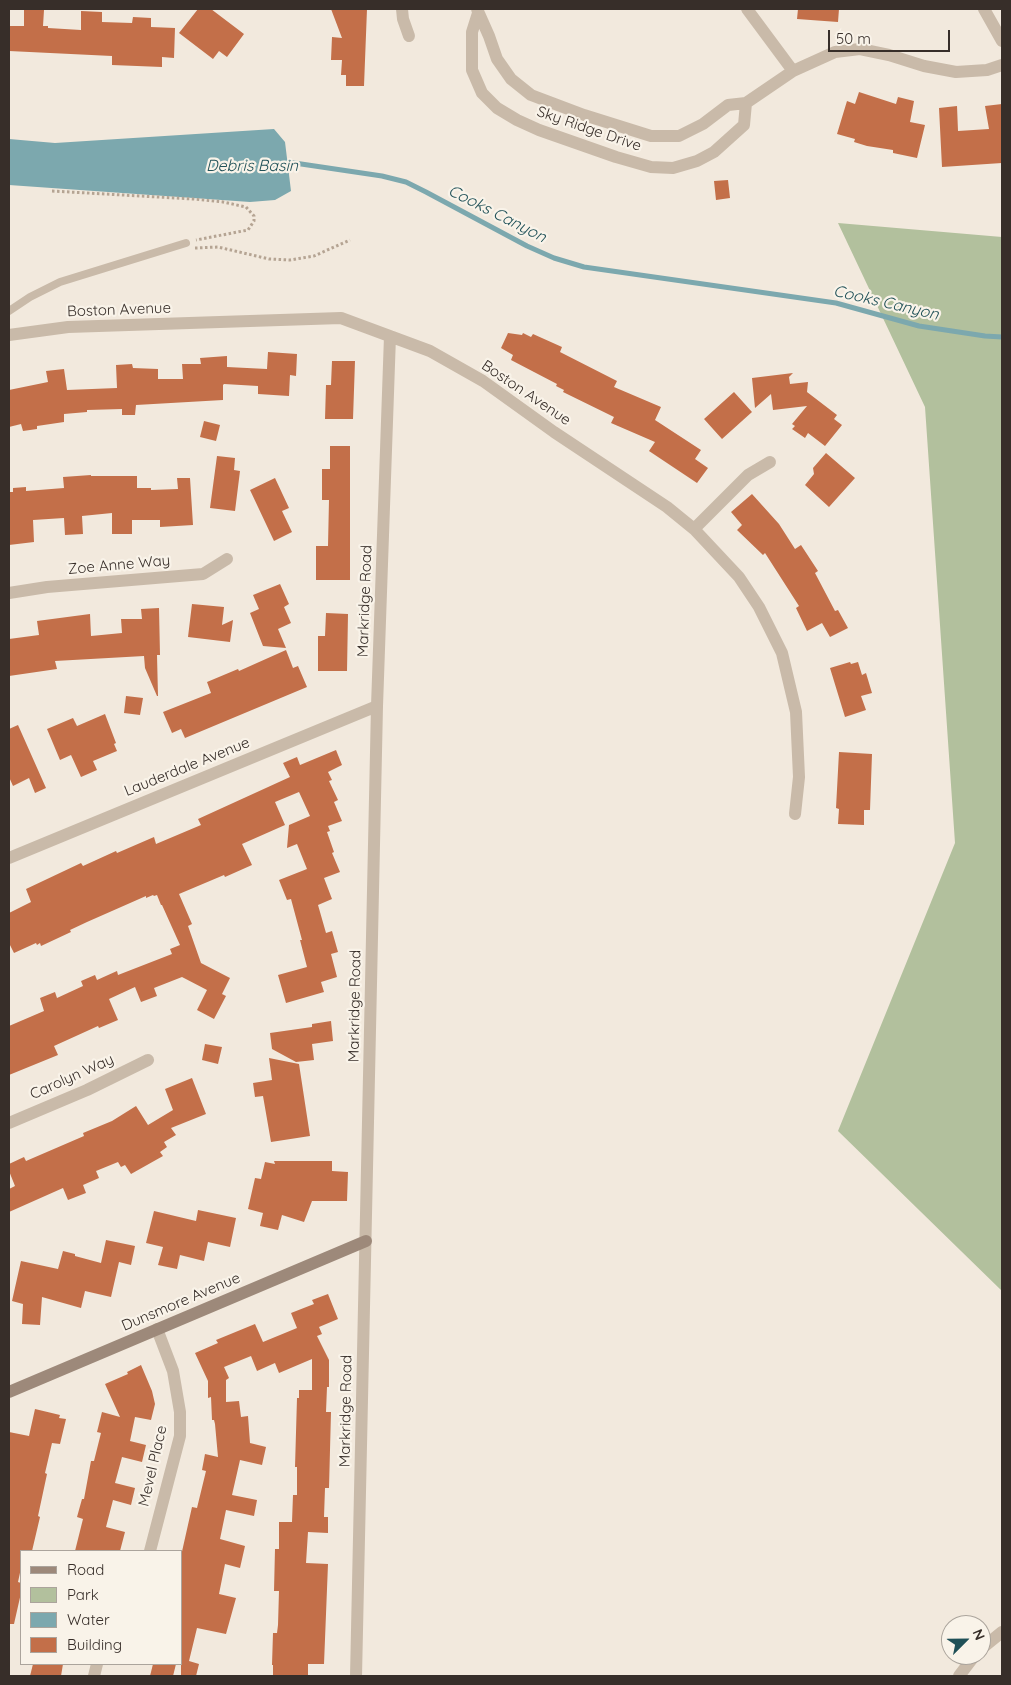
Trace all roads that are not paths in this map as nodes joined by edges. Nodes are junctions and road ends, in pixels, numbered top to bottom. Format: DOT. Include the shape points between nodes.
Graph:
graph roads {
  1 [pos="402,9"];
  2 [pos="747,9"];
  3 [pos="984,9"];
  4 [pos="477,11"];
  5 [pos="409,36"];
  6 [pos="1002,41"];
  7 [pos="1002,65"];
  8 [pos="793,70"];
  9 [pos="746,102"];
  10 [pos="186,243"];
  11 [pos="9,311"];
  12 [pos="9,335"];
  13 [pos="390,336"];
  14 [pos="770,462"];
  15 [pos="694,529"];
  16 [pos="228,559"];
  17 [pos="9,593"];
  18 [pos="377,706"];
  19 [pos="795,814"];
  20 [pos="9,858"];
  21 [pos="148,1060"];
  22 [pos="9,1123"];
  23 [pos="366,1241"];
  24 [pos="157,1329"];
  25 [pos="9,1392"];
  26 [pos="150,1550"];
  27 [pos="1002,1632"];
  28 [pos="991,1641"];
  29 [pos="967,1665"];
  30 [pos="356,1676"];
  31 [pos="959,1676"];
  1 -- 5 [label="street"];
  2 -- 8 [label="street"];
  3 -- 6 [label="street"];
  4 -- 9 [label="street, Sky Ridge Drive" via="497,59 512,79 531,95 584,115 651,136 678,136 728,105"];
  4 -- 9 [label="street, Sky Ridge Drive" via="472,32 472,70 482,93 497,108 517,120 616,157 651,167 673,168 696,161 714,152 744,125"];
  7 -- 8 [label="street, Sky Ridge Drive" via="987,70 956,72 860,49 836,52"];
  8 -- 9 [label="street, Sky Ridge Drive"];
  10 -- 11 [label="lane" via="60,282 30,296"];
  12 -- 13 [label="street, Boston Avenue" via="68,327 341,318"];
  13 -- 15 [label="street, Boston Avenue" via="430,352 483,381 667,507"];
  13 -- 18 [label="street, Markridge Road"];
  14 -- 15 [label="street" via="748,474"];
  15 -- 19 [label="street, Boston Avenue" via="739,577 759,607 782,653 796,712 799,776"];
  16 -- 17 [label="street, Zoe Anne Way" via="202,574"];
  18 -- 20 [label="street, Lauderdale Avenue"];
  18 -- 23 [label="street, Markridge Road"];
  21 -- 22 [label="street, Carolyn Way"];
  23 -- 24 [label="street, Dunsmore Avenue"];
  23 -- 30 [label="street, Markridge Road"];
  24 -- 25 [label="street, Dunsmore Avenue"];
  24 -- 26 [label="street, Mevel Place" via="173,1371 180,1412 180,1436"];
  27 -- 28 [label="street"];
  29 -- 31 [label="street"];
}
